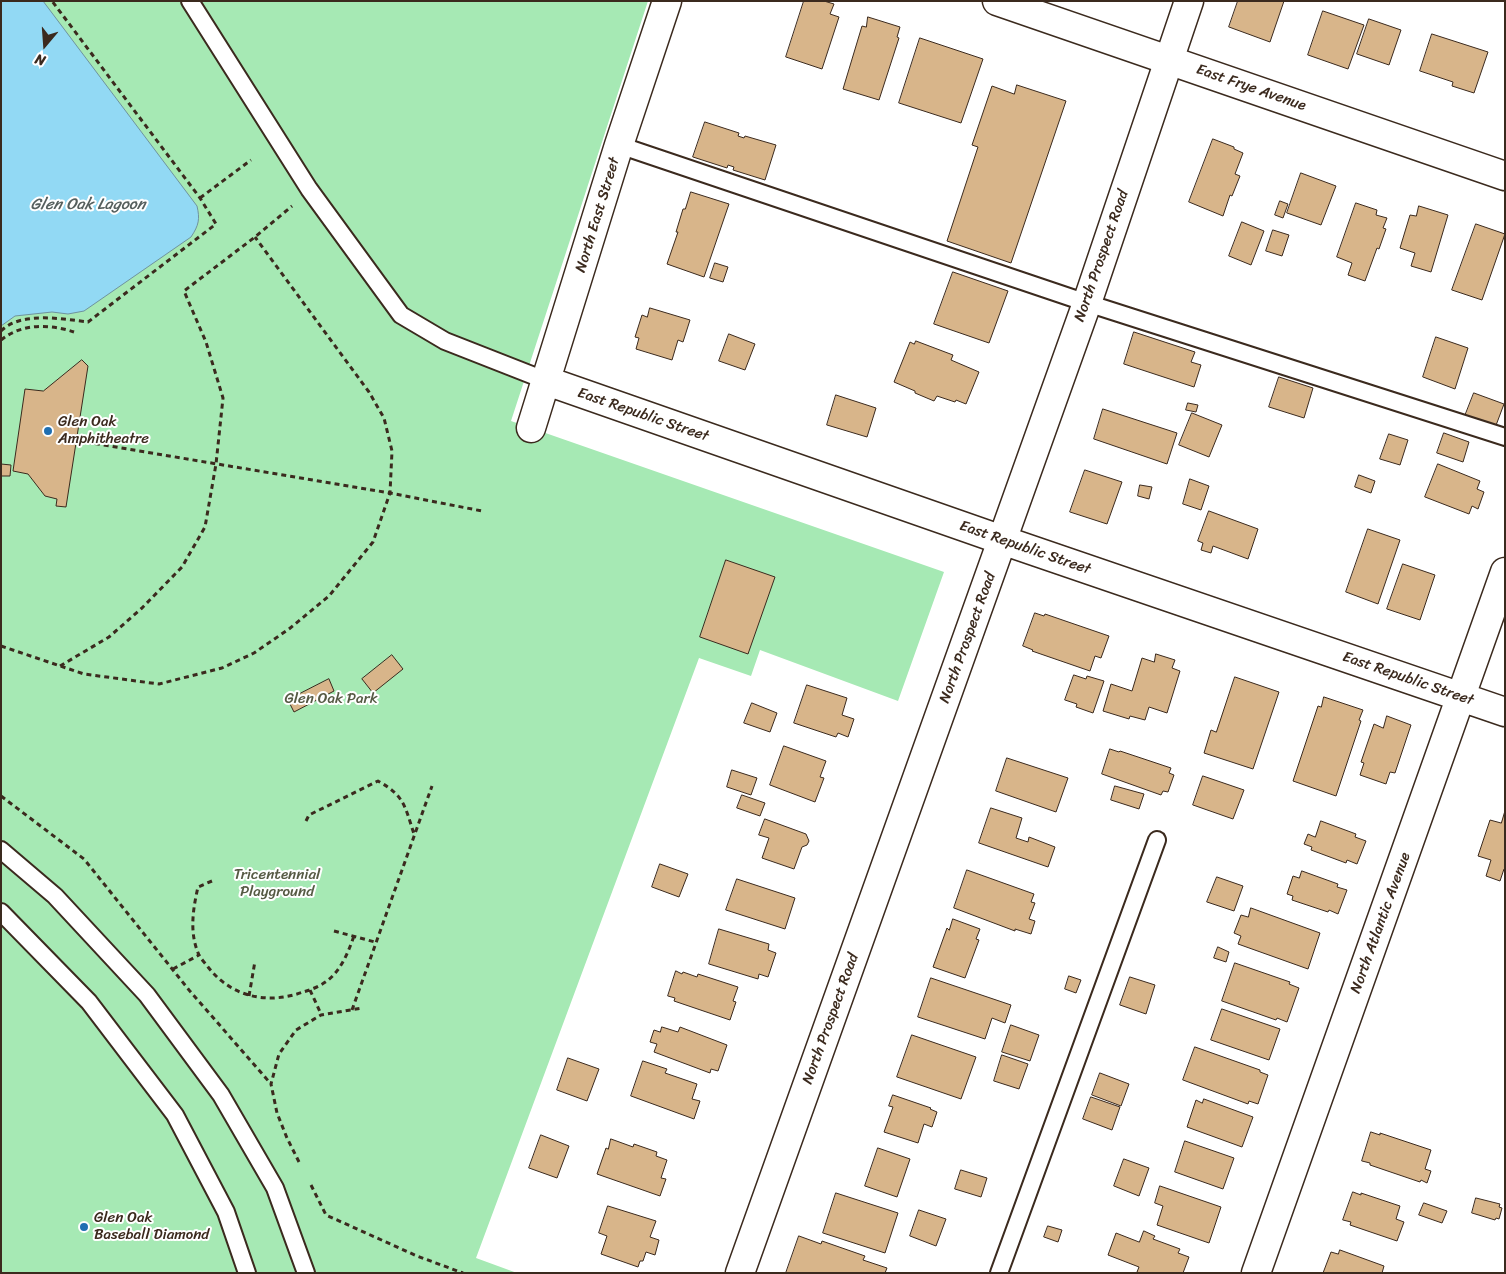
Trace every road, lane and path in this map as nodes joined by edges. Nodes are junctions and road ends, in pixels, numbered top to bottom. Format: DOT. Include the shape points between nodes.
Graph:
graph roads {
  1 [pos="52,1"];
  2 [pos="190,1"];
  3 [pos="667,1"];
  4 [pos="997,1"];
  5 [pos="1190,1"];
  6 [pos="1169,60"];
  7 [pos="619,146"];
  8 [pos="251,160"];
  9 [pos="1505,176"];
  10 [pos="308,189"];
  11 [pos="200,198"];
  12 [pos="255,237"];
  13 [pos="1087,303"];
  14 [pos="1,331"];
  15 [pos="74,332"];
  16 [pos="1,340"];
  17 [pos="547,381"];
  18 [pos="531,428"];
  19 [pos="1505,436"];
  20 [pos="86,442"];
  21 [pos="216,464"];
  22 [pos="390,493"];
  23 [pos="482,511"];
  24 [pos="1002,540"];
  25 [pos="1505,572"];
  26 [pos="1,646"];
  27 [pos="60,666"];
  28 [pos="1461,698"];
  29 [pos="1505,712"];
  30 [pos="432,786"];
  31 [pos="1,796"];
  32 [pos="306,821"];
  33 [pos="414,834"];
  34 [pos="1157,840"];
  35 [pos="1,850"];
  36 [pos="212,881"];
  37 [pos="1,912"];
  38 [pos="334,931"];
  39 [pos="354,936"];
  40 [pos="375,942"];
  41 [pos="199,955"];
  42 [pos="255,961"];
  43 [pos="172,969"];
  44 [pos="310,990"];
  45 [pos="249,996"];
  46 [pos="362,1008"];
  47 [pos="352,1010"];
  48 [pos="321,1015"];
  49 [pos="271,1084"];
  50 [pos="299,1162"];
  51 [pos="311,1185"];
  52 [pos="247,1273"];
  53 [pos="306,1273"];
  54 [pos="463,1273"];
  55 [pos="740,1273"];
  56 [pos="1000,1273"];
  57 [pos="1256,1273"];
  1 -- 11 [label="path"];
  2 -- 10 [label="lane"];
  3 -- 7 [label="street, North East Street"];
  4 -- 6 [label="street, East Frye Avenue"];
  5 -- 6 [label="street, North Prospect Road"];
  6 -- 9 [label="street, East Frye Avenue"];
  6 -- 13 [label="street, North Prospect Road"];
  7 -- 13 [label="lane"];
  7 -- 17 [label="street, North East Street"];
  8 -- 11 [label="path"];
  10 -- 12 [label="path" via="289,210"];
  10 -- 17 [label="lane" via="401,315 445,341"];
  11 -- 14 [label="path" via="216,224 88,322 52,317 20,321"];
  12 -- 21 [label="path" via="184,291 206,342 223,398"];
  12 -- 22 [label="path" via="369,392 384,418 392,451"];
  13 -- 19 [label="lane"];
  13 -- 24 [label="street, North Prospect Road"];
  15 -- 16 [label="path" via="43,326 12,332"];
  17 -- 18 [label="street, North East Street"];
  17 -- 24 [label="street, East Republic Street"];
  20 -- 21 [label="path"];
  21 -- 22 [label="path"];
  21 -- 27 [label="path" via="205,527 182,567 109,637"];
  22 -- 23 [label="path"];
  22 -- 27 [label="path" via="373,542 329,596 254,653 222,668 159,684 84,674"];
  24 -- 28 [label="street, East Republic Street"];
  24 -- 55 [label="street, North Prospect Road"];
  25 -- 28 [label="street, North Atlantic Avenue"];
  26 -- 27 [label="path"];
  28 -- 29 [label="street, East Republic Street"];
  28 -- 57 [label="street, North Atlantic Avenue"];
  30 -- 33 [label="path"];
  31 -- 43 [label="path" via="84,859"];
  32 -- 33 [label="path" via="308,815 378,781 391,788 403,802"];
  33 -- 40 [label="path"];
  34 -- 56 [label="lane"];
  35 -- 53 [label="lane" via="55,896 147,995 221,1095 275,1188"];
  36 -- 41 [label="path" via="198,887 192,915"];
  37 -- 52 [label="lane" via="89,1002 175,1115 226,1212"];
  38 -- 39 [label="path"];
  39 -- 40 [label="path"];
  39 -- 44 [label="path" via="341,966 327,981"];
  40 -- 47 [label="path"];
  41 -- 43 [label="path"];
  41 -- 45 [label="path" via="214,975 234,990"];
  42 -- 45 [label="path"];
  43 -- 49 [label="path"];
  44 -- 45 [label="path" via="288,997"];
  44 -- 48 [label="path"];
  46 -- 47 [label="path"];
  47 -- 48 [label="path"];
  48 -- 49 [label="path" via="296,1030 279,1054"];
  49 -- 50 [label="path" via="278,1113"];
  51 -- 54 [label="path" via="326,1215"];
}
